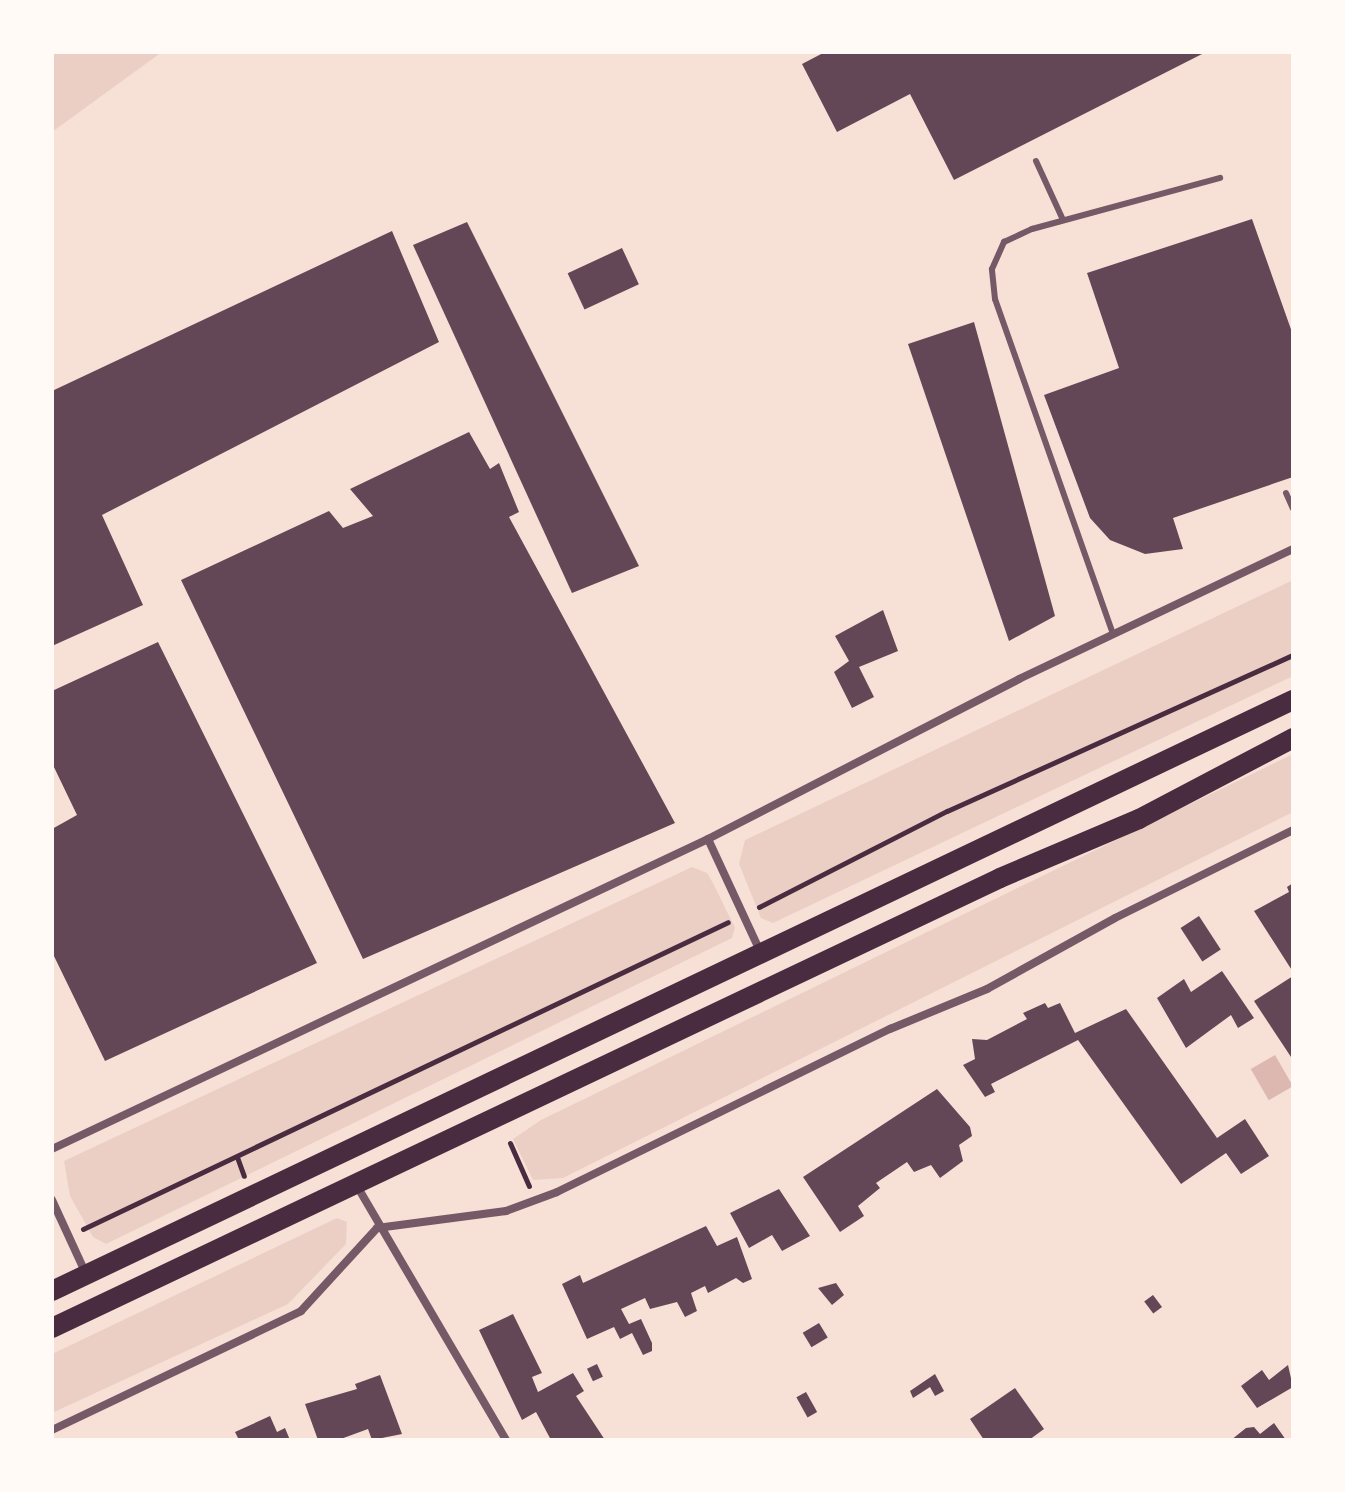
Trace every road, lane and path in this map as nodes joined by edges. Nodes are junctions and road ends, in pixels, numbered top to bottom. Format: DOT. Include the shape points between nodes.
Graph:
graph roads {
  1 [pos="1036,161"];
  2 [pos="1220,178"];
  3 [pos="1063,220"];
  4 [pos="1286,493"];
  5 [pos="1293,509"];
  6 [pos="1293,549"];
  7 [pos="1113,634"];
  8 [pos="1293,655"];
  9 [pos="1293,700"];
  10 [pos="1293,738"];
  11 [pos="1293,830"];
  12 [pos="708,839"];
  13 [pos="743,915"];
  14 [pos="761,954"];
  15 [pos="510,1143"];
  16 [pos="52,1149"];
  17 [pos="356,1184"];
  18 [pos="52,1200"];
  19 [pos="535,1200"];
  20 [pos="377,1228"];
  21 [pos="68,1236"];
  22 [pos="86,1274"];
  23 [pos="52,1291"];
  24 [pos="52,1328"];
  25 [pos="52,1430"];
  26 [pos="506,1440"];
  1 -- 3 [label="lane"];
  2 -- 3 [label="lane"];
  3 -- 7 [label="lane" via="1004,242 992,269 995,299"];
  4 -- 5 [label="lane"];
  6 -- 7 [label="street"];
  7 -- 12 [label="street"];
  8 -- 13 [label="path" via="947,811"];
  9 -- 14 [label="main road"];
  10 -- 17 [label="main road" via="1139,819 1000,878"];
  11 -- 19 [label="street" via="987,989 890,1029"];
  12 -- 13 [label="street"];
  12 -- 16 [label="street"];
  13 -- 14 [label="street"];
  13 -- 21 [label="path"];
  14 -- 22 [label="main road"];
  15 -- 19 [label="path"];
  17 -- 20 [label="street"];
  17 -- 24 [label="main road"];
  18 -- 21 [label="street"];
  19 -- 20 [label="street" via="506,1211"];
  20 -- 25 [label="street" via="301,1311"];
  20 -- 26 [label="street"];
  21 -- 22 [label="street"];
  22 -- 23 [label="main road"];
}
